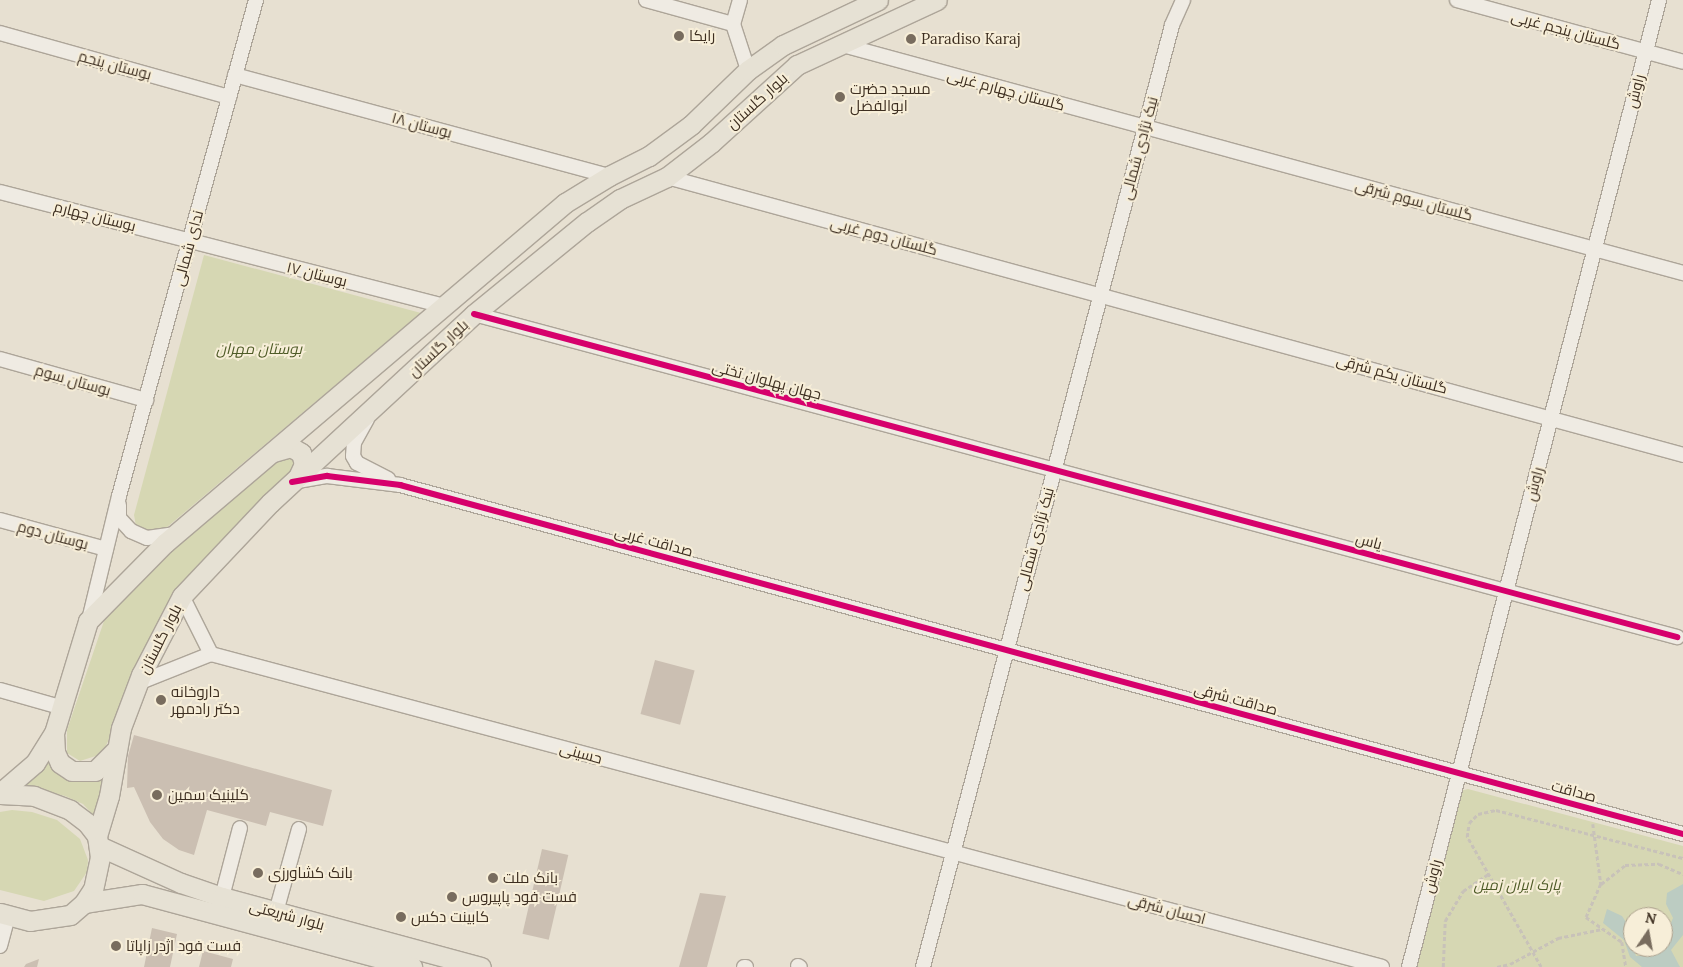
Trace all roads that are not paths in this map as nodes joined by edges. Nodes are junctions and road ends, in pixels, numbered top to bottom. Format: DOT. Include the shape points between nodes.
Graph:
graph roads {
  1 [pos="256,0"];
  2 [pos="646,0"];
  3 [pos="740,0"];
  4 [pos="878,0"];
  5 [pos="937,0"];
  6 [pos="1174,0"];
  7 [pos="1183,0"];
  8 [pos="1457,0"];
  9 [pos="1659,0"];
  10 [pos="733,24"];
  11 [pos="1172,25"];
  12 [pos="0,33"];
  13 [pos="839,44"];
  14 [pos="1646,51"];
  15 [pos="1683,62"];
  16 [pos="748,70"];
  17 [pos="235,75"];
  18 [pos="229,97"];
  19 [pos="1145,127"];
  20 [pos="609,176"];
  21 [pos="667,177"];
  22 [pos="0,192"];
  23 [pos="190,241"];
  24 [pos="1594,249"];
  25 [pos="1683,273"];
  26 [pos="1100,295"];
  27 [pos="444,306"];
  28 [pos="474,314"];
  29 [pos="0,359"];
  30 [pos="146,400"];
  31 [pos="376,404"];
  32 [pos="1551,417"];
  33 [pos="272,452"];
  34 [pos="1683,455"];
  35 [pos="1054,470"];
  36 [pos="295,480"];
  37 [pos="400,485"];
  38 [pos="119,496"];
  39 [pos="0,520"];
  40 [pos="175,534"];
  41 [pos="106,549"];
  42 [pos="1506,591"];
  43 [pos="182,596"];
  44 [pos="88,621"];
  45 [pos="1677,637"];
  46 [pos="1006,650"];
  47 [pos="210,654"];
  48 [pos="138,683"];
  49 [pos="0,690"];
  50 [pos="63,708"];
  51 [pos="54,733"];
  52 [pos="116,750"];
  53 [pos="1459,773"];
  54 [pos="0,794"];
  55 [pos="240,828"];
  56 [pos="299,829"];
  57 [pos="1683,834"];
  58 [pos="98,841"];
  59 [pos="952,852"];
  60 [pos="144,868"];
  61 [pos="142,894"];
  62 [pos="222,897"];
  63 [pos="84,903"];
  64 [pos="276,912"];
  65 [pos="4,914"];
  66 [pos="0,946"];
  67 [pos="412,967"];
  68 [pos="481,967"];
  69 [pos="923,967"];
  70 [pos="1382,967"];
  71 [pos="1409,967"];
  1 -- 17 [label="street, ندای شمالی"];
  2 -- 10 [label="street"];
  3 -- 10 [label="street"];
  4 -- 16 [label="main road, بلوار گلستان" via="783,45"];
  5 -- 13 [label="main road, بلوار گلستان"];
  6 -- 11 [label="street"];
  7 -- 11 [label="street"];
  8 -- 14 [label="street, گلستان پنجم غربی"];
  9 -- 14 [label="street, راوش"];
  10 -- 16 [label="street"];
  11 -- 19 [label="street, نیک نژادی شمالی"];
  12 -- 18 [label="street, بوستان پنجم"];
  13 -- 19 [label="street, گلستان چهارم غربی"];
  13 -- 21 [label="main road, بلوار گلستان" via="797,65 711,143"];
  14 -- 15 [label="street, گلستان پنجم غربی"];
  14 -- 24 [label="street, راوش"];
  16 -- 20 [label="main road, بلوار گلستان" via="691,125 650,156"];
  17 -- 18 [label="street, ندای شمالی"];
  17 -- 20 [label="street, بوستان ۱۸"];
  18 -- 23 [label="street, ندای شمالی"];
  19 -- 24 [label="street, گلستان سوم شرقی"];
  19 -- 26 [label="street, نیک نژادی شمالی"];
  20 -- 27 [label="main road, بلوار گلستان" via="566,203"];
  21 -- 26 [label="street, گلستان دوم غربی"];
  21 -- 28 [label="main road, بلوار گلستان" via="620,199 587,222"];
  22 -- 23 [label="street, بوستان چهارم"];
  23 -- 27 [label="street, بوستان ۱۷"];
  23 -- 30 [label="street, ندای شمالی"];
  24 -- 25 [label="street, گلستان سوم شرقی"];
  24 -- 32 [label="street, راوش"];
  26 -- 32 [label="street, گلستان یکم شرقی"];
  26 -- 35 [label="street, نیک نژادی شمالی"];
  27 -- 33 [label="main road, بلوار گلستان"];
  28 -- 31 [label="main road, بلوار گلستان"];
  28 -- 35 [label="street, جهان پهلوان تختی"];
  29 -- 30 [label="street, بوستان سوم"];
  30 -- 38 [label="street, ندای شمالی"];
  31 -- 36 [label="main road, بلوار گلستان"];
  31 -- 37 [label="street, صداقت غربی" via="354,442 353,456"];
  32 -- 34 [label="street, گلستان یکم شرقی"];
  32 -- 42 [label="street, راوش"];
  33 -- 36 [label="main road" via="291,448 301,453 304,464"];
  33 -- 40 [label="main road, بلوار گلستان"];
  35 -- 42 [label="street, یاس"];
  35 -- 46 [label="street, نیک نژادی شمالی"];
  36 -- 37 [label="street, صداقت غربی" via="327,476"];
  36 -- 43 [label="main road, بلوار گلستان"];
  37 -- 46 [label="street, صداقت غربی"];
  38 -- 40 [label="street, ندای شمالی" via="119,518 131,531 147,538"];
  38 -- 41 [label="street, ندای شمالی"];
  39 -- 41 [label="street, بوستان دوم"];
  40 -- 44 [label="main road, بلوار گلستان"];
  41 -- 44 [label="street, ندای شمالی"];
  42 -- 45 [label="street, یاس"];
  42 -- 53 [label="street, راوش"];
  43 -- 47 [label="street"];
  43 -- 48 [label="main road, بلوار گلستان"];
  44 -- 50 [label="main road, بلوار گلستان"];
  46 -- 53 [label="street, صداقت شرقی"];
  46 -- 59 [label="street, نیک نژادی شمالی"];
  47 -- 48 [label="street"];
  47 -- 59 [label="street, حسینی"];
  48 -- 52 [label="main road, بلوار گلستان"];
  49 -- 50 [label="street"];
  50 -- 51 [label="main road, بلوار گلستان"];
  51 -- 52 [label="main road" via="60,763 72,771 94,771"];
  51 -- 54 [label="main road, بلوار گلستان" via="35,763"];
  52 -- 58 [label="main road, بلوار گلستان"];
  53 -- 57 [label="street, صداقت"];
  53 -- 71 [label="street, راوش"];
  54 -- 58 [label="main road, بلوار شریعتی" via="51,801 87,823"];
  55 -- 62 [label="street"];
  56 -- 64 [label="street"];
  58 -- 60 [label="main road, بلوار شریعتی"];
  58 -- 63 [label="main road, بلوار گلستان" via="97,879"];
  59 -- 69 [label="street, نیک نژادی شمالی"];
  59 -- 70 [label="street, احسان شرقی"];
  60 -- 61 [label="main road" via="133,873 130,885"];
  60 -- 62 [label="main road, بلوار شریعتی"];
  61 -- 63 [label="main road, بلوار شریعتی"];
  61 -- 67 [label="main road, بلوار شریعتی"];
  62 -- 64 [label="main road, بلوار شریعتی"];
  63 -- 65 [label="main road" via="70,915 59,919 30,921"];
  64 -- 68 [label="main road, بلوار شریعتی"];
  65 -- 66 [label="street"];
}
